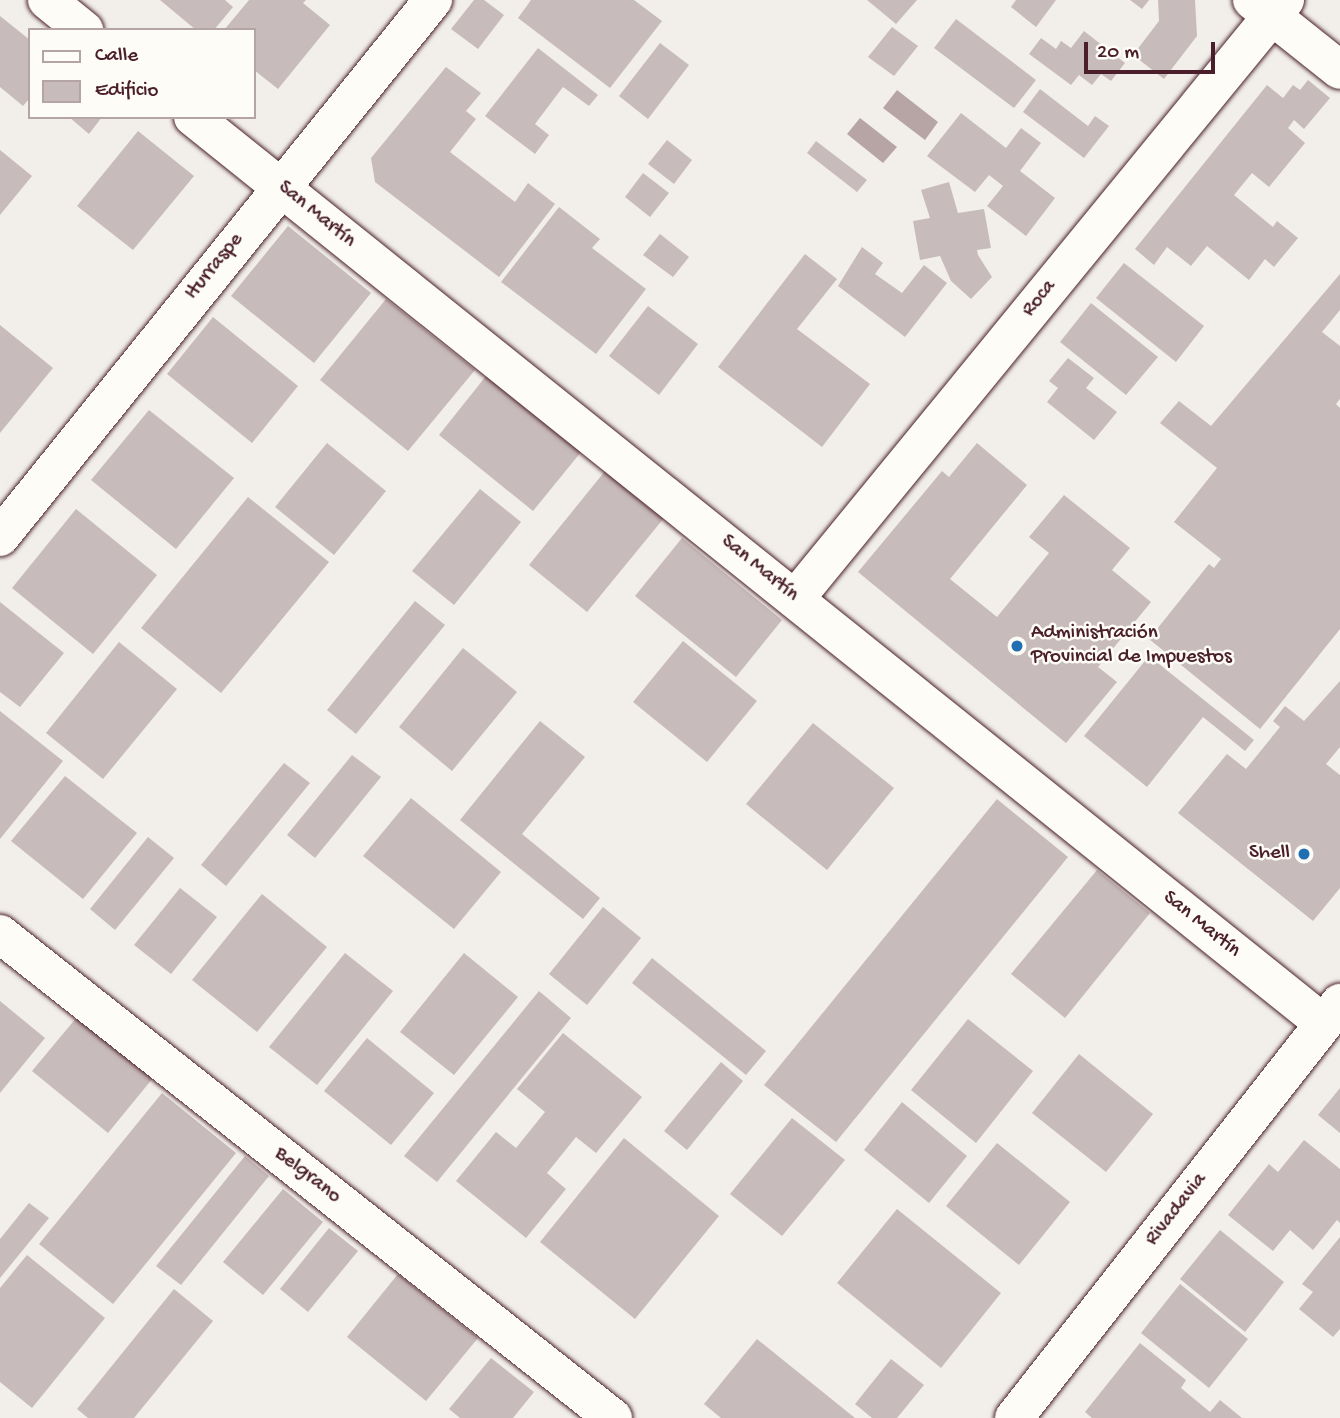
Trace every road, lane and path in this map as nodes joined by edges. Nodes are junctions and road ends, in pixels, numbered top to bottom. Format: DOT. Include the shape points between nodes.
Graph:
graph roads {
  1 [pos="47,0"];
  2 [pos="433,0"];
  3 [pos="1270,5"];
  4 [pos="82,28"];
  5 [pos="1340,70"];
  6 [pos="195,119"];
  7 [pos="280,187"];
  8 [pos="0,537"];
  9 [pos="795,599"];
  10 [pos="0,934"];
  11 [pos="1332,1013"];
  12 [pos="613,1418"];
  13 [pos="1014,1418"];
  1 -- 4 [label="street"];
  2 -- 7 [label="street, Iturraspe"];
  3 -- 5 [label="street"];
  3 -- 9 [label="street, Roca"];
  6 -- 7 [label="street, San Martín"];
  7 -- 8 [label="street, Iturraspe"];
  7 -- 9 [label="street, San Martín"];
  9 -- 11 [label="street, San Martín"];
  10 -- 12 [label="street, Belgrano"];
  11 -- 13 [label="street, Rivadavia"];
}
